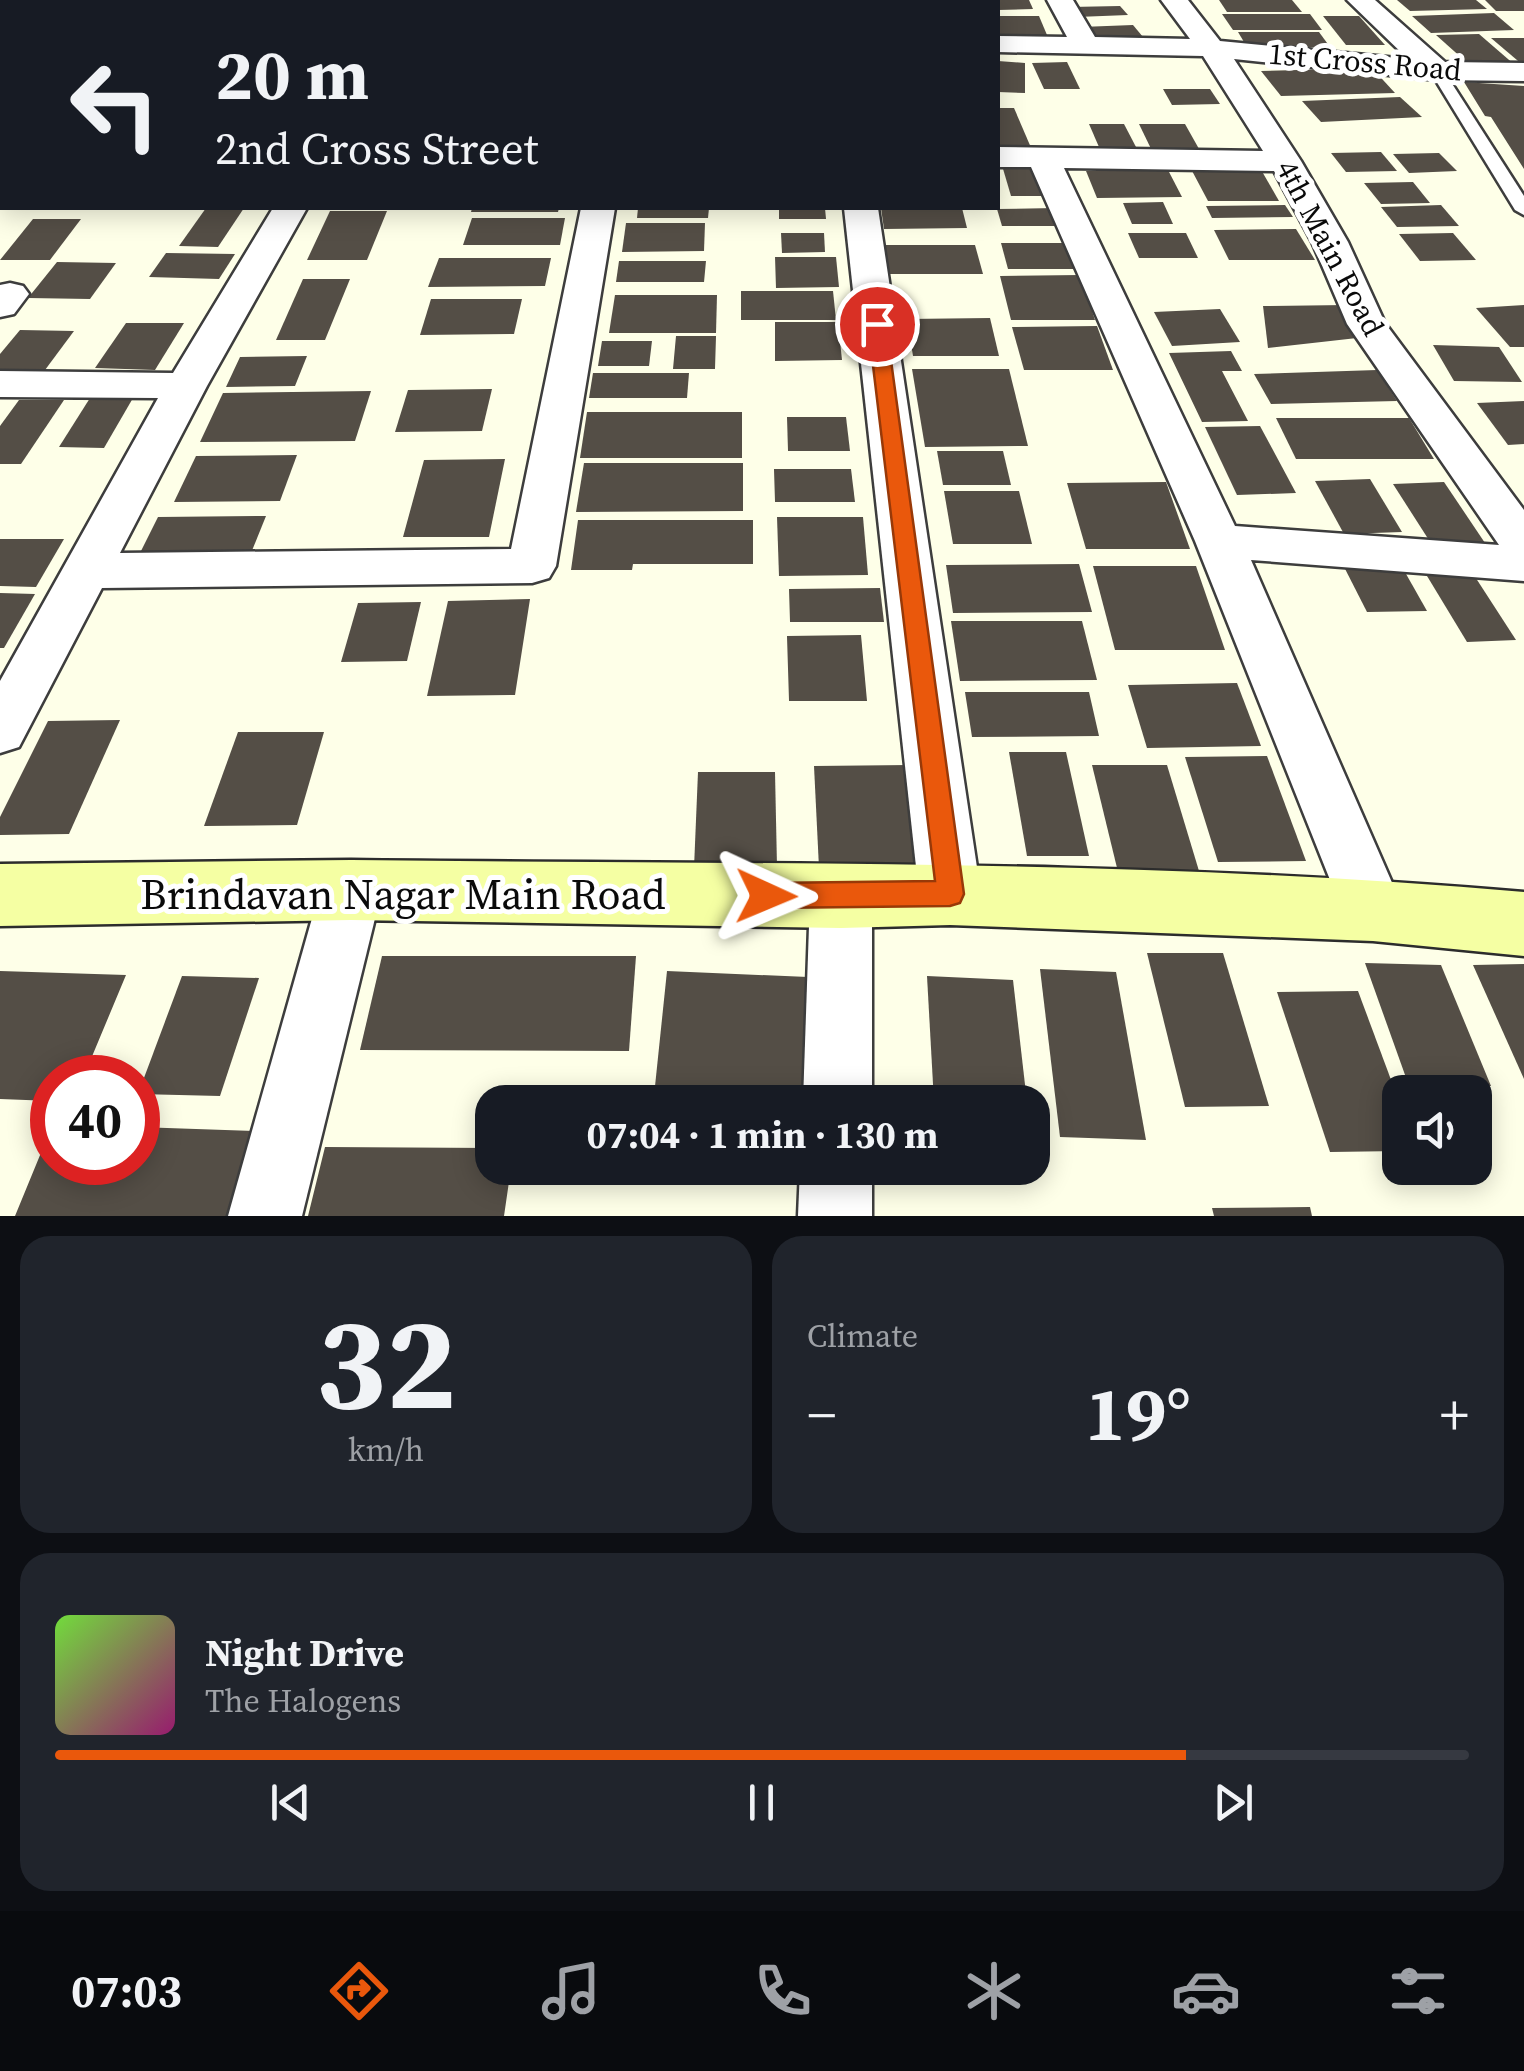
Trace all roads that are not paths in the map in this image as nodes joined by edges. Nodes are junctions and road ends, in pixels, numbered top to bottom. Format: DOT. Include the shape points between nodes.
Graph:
graph roads {
  1 [pos="1060,0"];
  2 [pos="1174,0"];
  3 [pos="1360,0"];
  4 [pos="1000,44"];
  5 [pos="1086,44"];
  6 [pos="1207,48"];
  7 [pos="1436,71"];
  8 [pos="1524,72"];
  9 [pos="1020,158"];
  10 [pos="1285,160"];
  11 [pos="289,210"];
  12 [pos="598,210"];
  13 [pos="861,210"];
  14 [pos="1524,210"];
  15 [pos="0,384"];
  16 [pos="186,386"];
  17 [pos="1219,541"];
  18 [pos="1524,545"];
  19 [pos="1524,564"];
  20 [pos="87,571"];
  21 [pos="0,731"];
  22 [pos="351,890"];
  23 [pos="950,894"];
  24 [pos="0,895"];
  25 [pos="841,896"];
  26 [pos="1373,910"];
  27 [pos="1524,924"];
  28 [pos="837,1085"];
  29 [pos="836,1185"];
  30 [pos="265,1216"];
  31 [pos="835,1216"];
  1 -- 5 [label="street"];
  2 -- 6 [label="street, 4th Main Road"];
  3 -- 7 [label="street"];
  4 -- 5 [label="street, 1st Cross Road"];
  5 -- 6 [label="street, 1st Cross Road"];
  6 -- 7 [label="street, 1st Cross Road"];
  6 -- 10 [label="street, 4th Main Road"];
  7 -- 8 [label="street, 1st Cross Road"];
  7 -- 14 [label="lane"];
  9 -- 10 [label="street"];
  9 -- 17 [label="street"];
  10 -- 18 [label="street, 4th Main Road" via="1366,324"];
  11 -- 16 [label="street"];
  12 -- 20 [label="street" via="532,566"];
  13 -- 23 [label="street"];
  15 -- 16 [label="street"];
  16 -- 20 [label="street"];
  17 -- 19 [label="street"];
  17 -- 26 [label="street"];
  20 -- 21 [label="street"];
  22 -- 24 [label="street, Brindavan Nagar Main Road"];
  22 -- 25 [label="street, Brindavan Nagar Main Road"];
  22 -- 30 [label="street"];
  23 -- 25 [label="street, Brindavan Nagar Main Road"];
  23 -- 26 [label="street, Brindavan Nagar Main Road"];
  25 -- 28 [label="street"];
  26 -- 27 [label="street, Brindavan Nagar Main Road"];
  29 -- 31 [label="street"];
}
